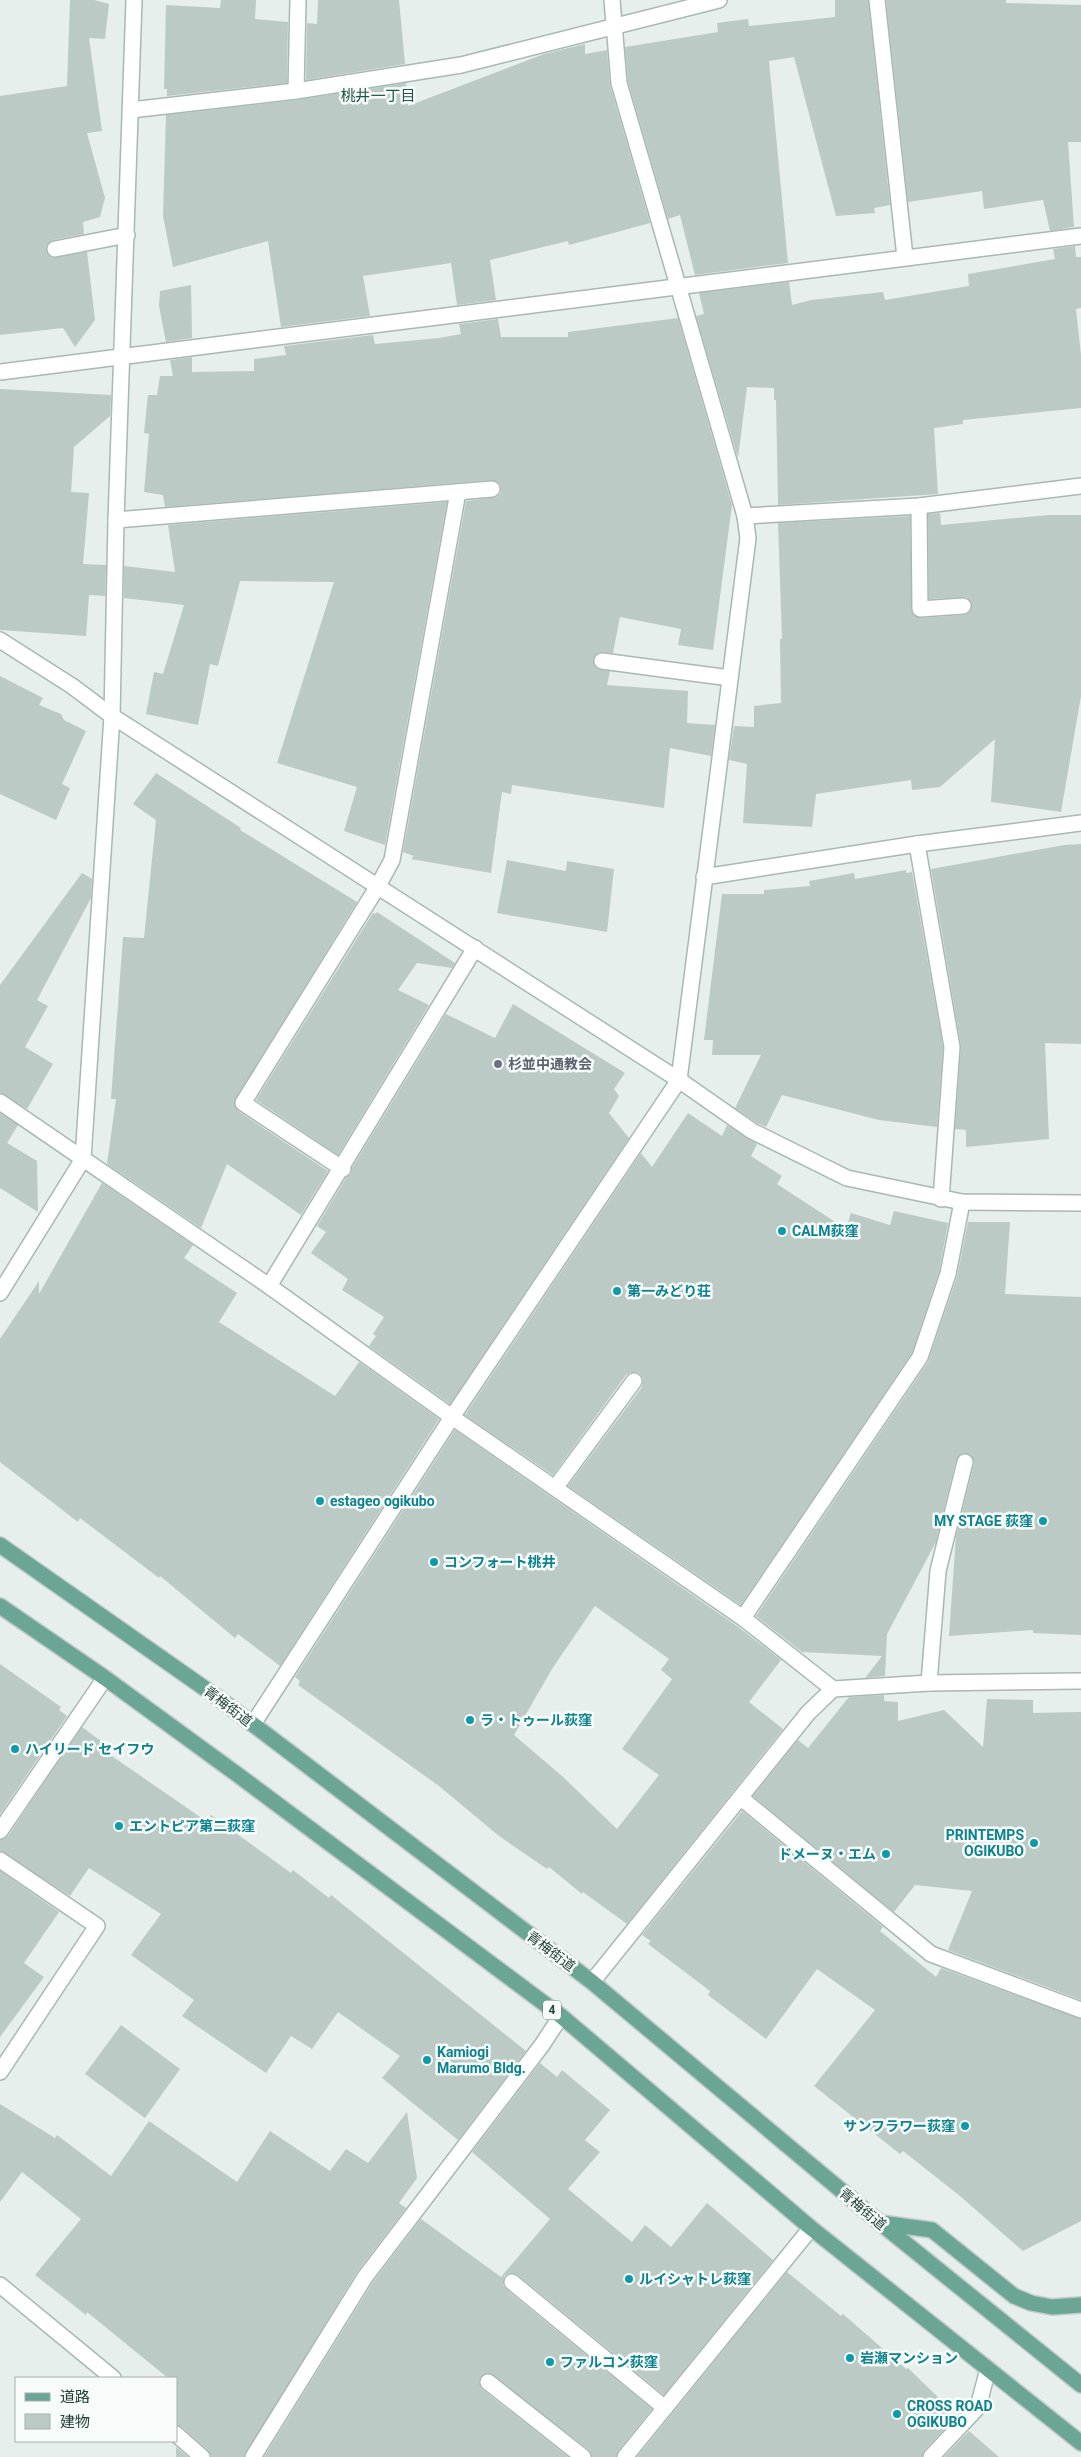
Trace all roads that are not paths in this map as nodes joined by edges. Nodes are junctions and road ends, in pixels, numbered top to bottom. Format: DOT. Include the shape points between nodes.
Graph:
graph roads {
  1 [pos="134,0"];
  2 [pos="298,0"];
  3 [pos="612,0"];
  4 [pos="719,0"];
  5 [pos="876,0"];
  6 [pos="614,28"];
  7 [pos="296,90"];
  8 [pos="131,110"];
  9 [pos="127,236"];
  10 [pos="1081,236"];
  11 [pos="55,249"];
  12 [pos="905,258"];
  13 [pos="678,288"];
  14 [pos="122,356"];
  15 [pos="0,372"];
  16 [pos="1081,486"];
  17 [pos="492,489"];
  18 [pos="458,492"];
  19 [pos="919,506"];
  20 [pos="745,516"];
  21 [pos="116,520"];
  22 [pos="963,606"];
  23 [pos="0,640"];
  24 [pos="602,661"];
  25 [pos="730,678"];
  26 [pos="112,716"];
  27 [pos="1081,823"];
  28 [pos="917,844"];
  29 [pos="704,877"];
  30 [pos="378,886"];
  31 [pos="475,948"];
  32 [pos="679,1080"];
  33 [pos="0,1102"];
  34 [pos="83,1159"];
  35 [pos="343,1169"];
  36 [pos="941,1199"];
  37 [pos="962,1202"];
  38 [pos="1081,1202"];
  39 [pos="269,1286"];
  40 [pos="0,1293"];
  41 [pos="634,1381"];
  42 [pos="452,1416"];
  43 [pos="965,1462"];
  44 [pos="554,1488"];
  45 [pos="0,1545"];
  46 [pos="0,1606"];
  47 [pos="743,1618"];
  48 [pos="105,1678"];
  49 [pos="1081,1681"];
  50 [pos="930,1683"];
  51 [pos="833,1688"];
  52 [pos="252,1724"];
  53 [pos="741,1798"];
  54 [pos="0,1831"];
  55 [pos="0,1860"];
  56 [pos="592,1982"];
  57 [pos="1081,2010"];
  58 [pos="561,2016"];
  59 [pos="0,2072"];
  60 [pos="879,2222"];
  61 [pos="812,2228"];
  62 [pos="512,2282"];
  63 [pos="0,2285"];
  64 [pos="1081,2305"];
  65 [pos="988,2369"];
  66 [pos="112,2377"];
  67 [pos="488,2382"];
  68 [pos="1081,2385"];
  69 [pos="665,2408"];
  70 [pos="178,2436"];
  71 [pos="1081,2443"];
  72 [pos="202,2457"];
  73 [pos="253,2457"];
  74 [pos="583,2457"];
  75 [pos="625,2457"];
  76 [pos="930,2457"];
  1 -- 8 [label="street"];
  2 -- 7 [label="street"];
  3 -- 6 [label="street"];
  4 -- 6 [label="street"];
  5 -- 12 [label="street"];
  6 -- 7 [label="street" via="461,65"];
  6 -- 13 [label="street" via="619,83"];
  7 -- 8 [label="street"];
  8 -- 9 [label="street"];
  9 -- 11 [label="street"];
  9 -- 14 [label="street"];
  10 -- 12 [label="street"];
  12 -- 13 [label="street"];
  13 -- 14 [label="street"];
  13 -- 20 [label="street"];
  14 -- 15 [label="street"];
  14 -- 21 [label="street"];
  16 -- 19 [label="street"];
  17 -- 18 [label="street"];
  18 -- 21 [label="street"];
  18 -- 30 [label="street" via="392,860"];
  19 -- 20 [label="street"];
  19 -- 22 [label="street" via="920,609"];
  20 -- 25 [label="street" via="748,538"];
  21 -- 26 [label="street"];
  23 -- 26 [label="street"];
  24 -- 25 [label="street"];
  25 -- 29 [label="street"];
  26 -- 30 [label="street"];
  26 -- 34 [label="street"];
  27 -- 28 [label="street"];
  28 -- 29 [label="street"];
  28 -- 36 [label="street" via="952,1047"];
  29 -- 32 [label="street"];
  30 -- 31 [label="street"];
  30 -- 35 [label="street" via="243,1103"];
  31 -- 32 [label="street"];
  31 -- 35 [label="street"];
  32 -- 36 [label="street" via="752,1131 847,1178"];
  32 -- 42 [label="street"];
  33 -- 34 [label="street"];
  34 -- 39 [label="street"];
  34 -- 40 [label="street"];
  35 -- 39 [label="street"];
  36 -- 37 [label="street"];
  37 -- 38 [label="street"];
  37 -- 47 [label="street" via="948,1274 920,1357"];
  39 -- 42 [label="street"];
  41 -- 44 [label="street"];
  42 -- 44 [label="street"];
  42 -- 52 [label="street"];
  43 -- 50 [label="street" via="938,1571"];
  44 -- 47 [label="street"];
  45 -- 52 [label="main road, 青梅街道"];
  46 -- 48 [label="main road, 4"];
  47 -- 51 [label="street"];
  48 -- 54 [label="street"];
  48 -- 58 [label="main road, 4"];
  49 -- 50 [label="street"];
  50 -- 51 [label="street"];
  51 -- 53 [label="street" via="808,1713"];
  52 -- 56 [label="main road, 青梅街道"];
  53 -- 56 [label="street"];
  53 -- 57 [label="street" via="931,1954"];
  55 -- 59 [label="street" via="97,1926"];
  56 -- 60 [label="main road, 青梅街道"];
  58 -- 61 [label="main road, 4"];
  58 -- 73 [label="street" via="365,2277"];
  60 -- 64 [label="main road" via="932,2230 1014,2296 1030,2303 1052,2307"];
  60 -- 68 [label="main road, 青梅街道"];
  61 -- 65 [label="main road, 4"];
  61 -- 69 [label="street"];
  62 -- 69 [label="street"];
  63 -- 66 [label="street"];
  65 -- 71 [label="main road, 4"];
  65 -- 76 [label="street" via="978,2407"];
  67 -- 74 [label="street"];
  69 -- 75 [label="street"];
  70 -- 72 [label="street"];
}
